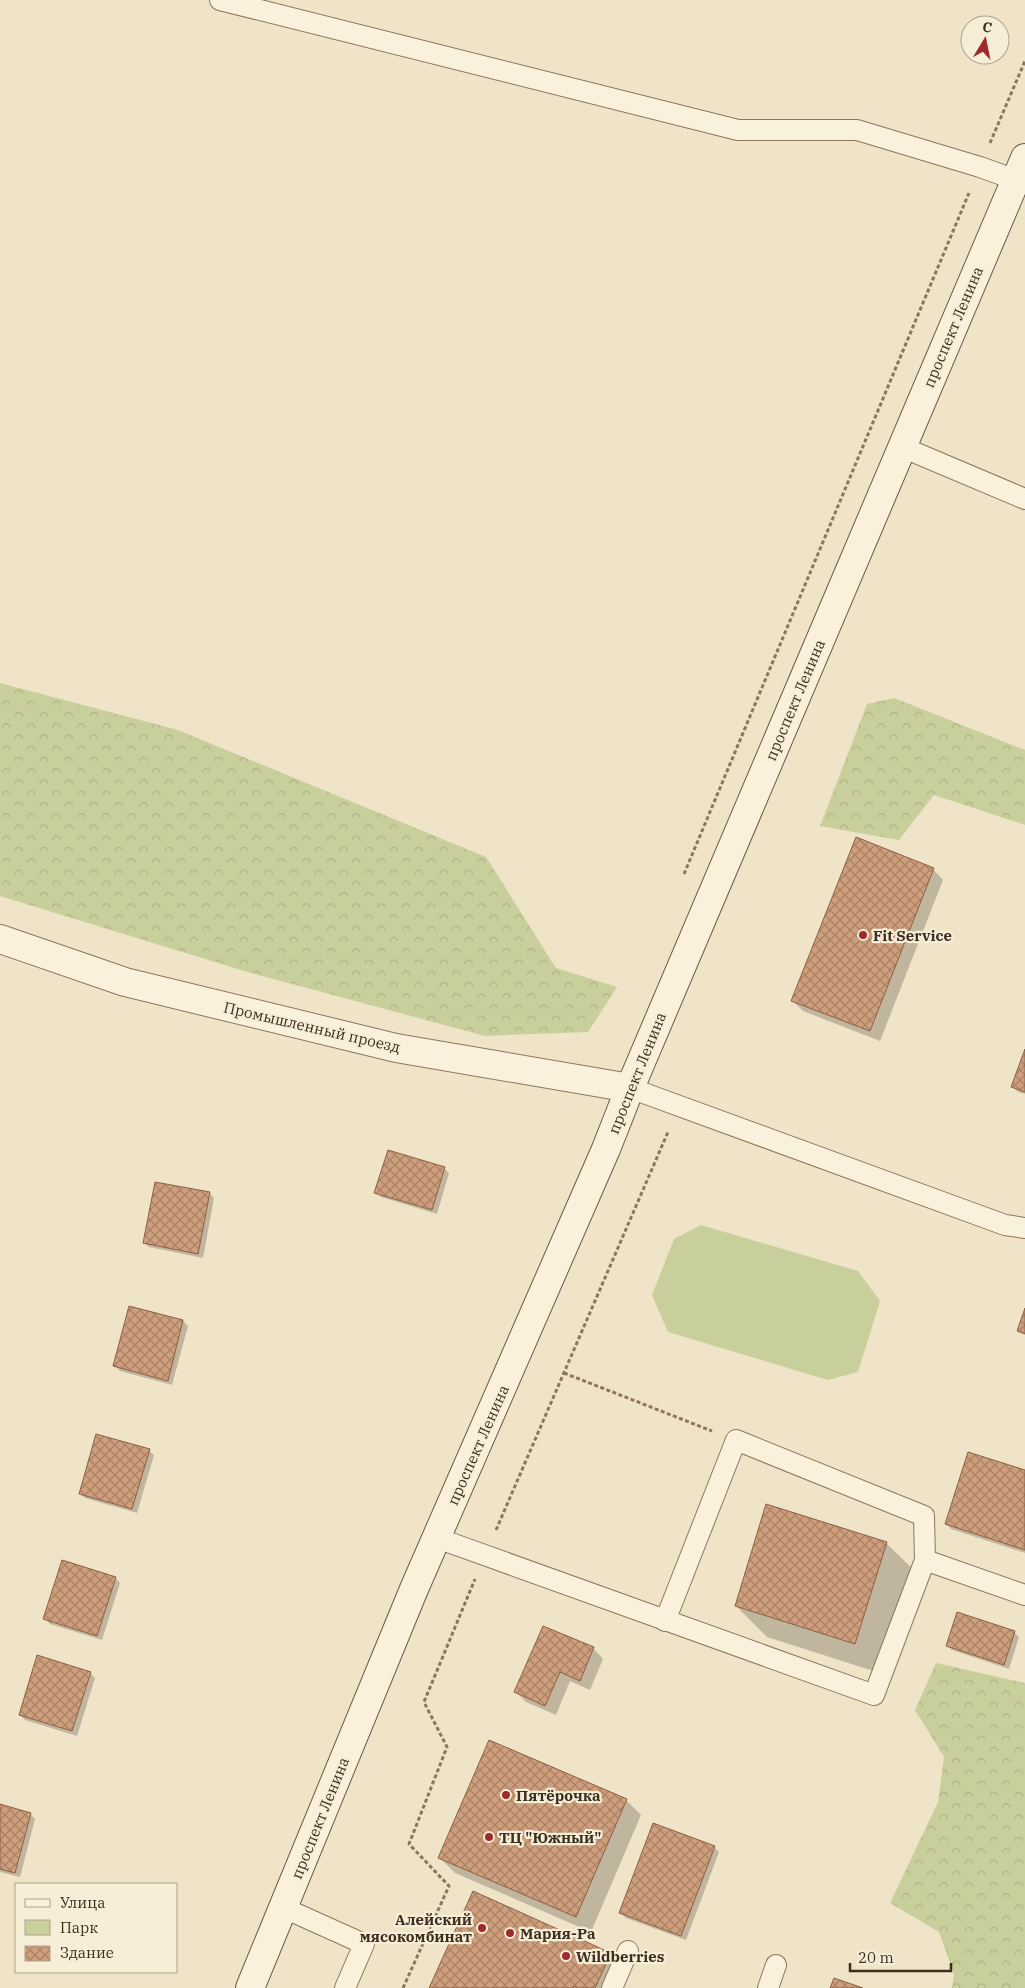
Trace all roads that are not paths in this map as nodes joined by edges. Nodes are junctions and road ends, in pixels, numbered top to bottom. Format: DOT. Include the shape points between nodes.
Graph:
graph roads {
  1 [pos="220,0"];
  2 [pos="1021,169"];
  3 [pos="902,448"];
  4 [pos="1025,499"];
  5 [pos="0,939"];
  6 [pos="630,1088"];
  7 [pos="1025,1228"];
  8 [pos="437,1538"];
  9 [pos="925,1560"];
  10 [pos="1025,1595"];
  11 [pos="665,1622"];
  12 [pos="284,1908"];
  13 [pos="628,1951"];
  14 [pos="776,1965"];
  15 [pos="250,1988"];
  16 [pos="345,1988"];
  17 [pos="612,1988"];
  18 [pos="768,1988"];
  1 -- 2 [label="lane" via="738,130 857,130 980,167"];
  2 -- 3 [label="street, проспект Ленина"];
  3 -- 4 [label="lane"];
  3 -- 6 [label="street, проспект Ленина"];
  5 -- 6 [label="street, Промышленный проезд" via="125,982 396,1048"];
  6 -- 7 [label="lane" via="1005,1225"];
  6 -- 8 [label="street, проспект Ленина"];
  8 -- 11 [label="lane"];
  8 -- 12 [label="street, проспект Ленина"];
  9 -- 10 [label="lane"];
  9 -- 11 [label="lane" via="874,1695"];
  9 -- 11 [label="lane" via="924,1516 736,1440"];
  12 -- 15 [label="street, проспект Ленина"];
  12 -- 16 [label="lane" via="364,1944"];
  13 -- 17 [label="lane"];
  14 -- 18 [label="lane"];
}
